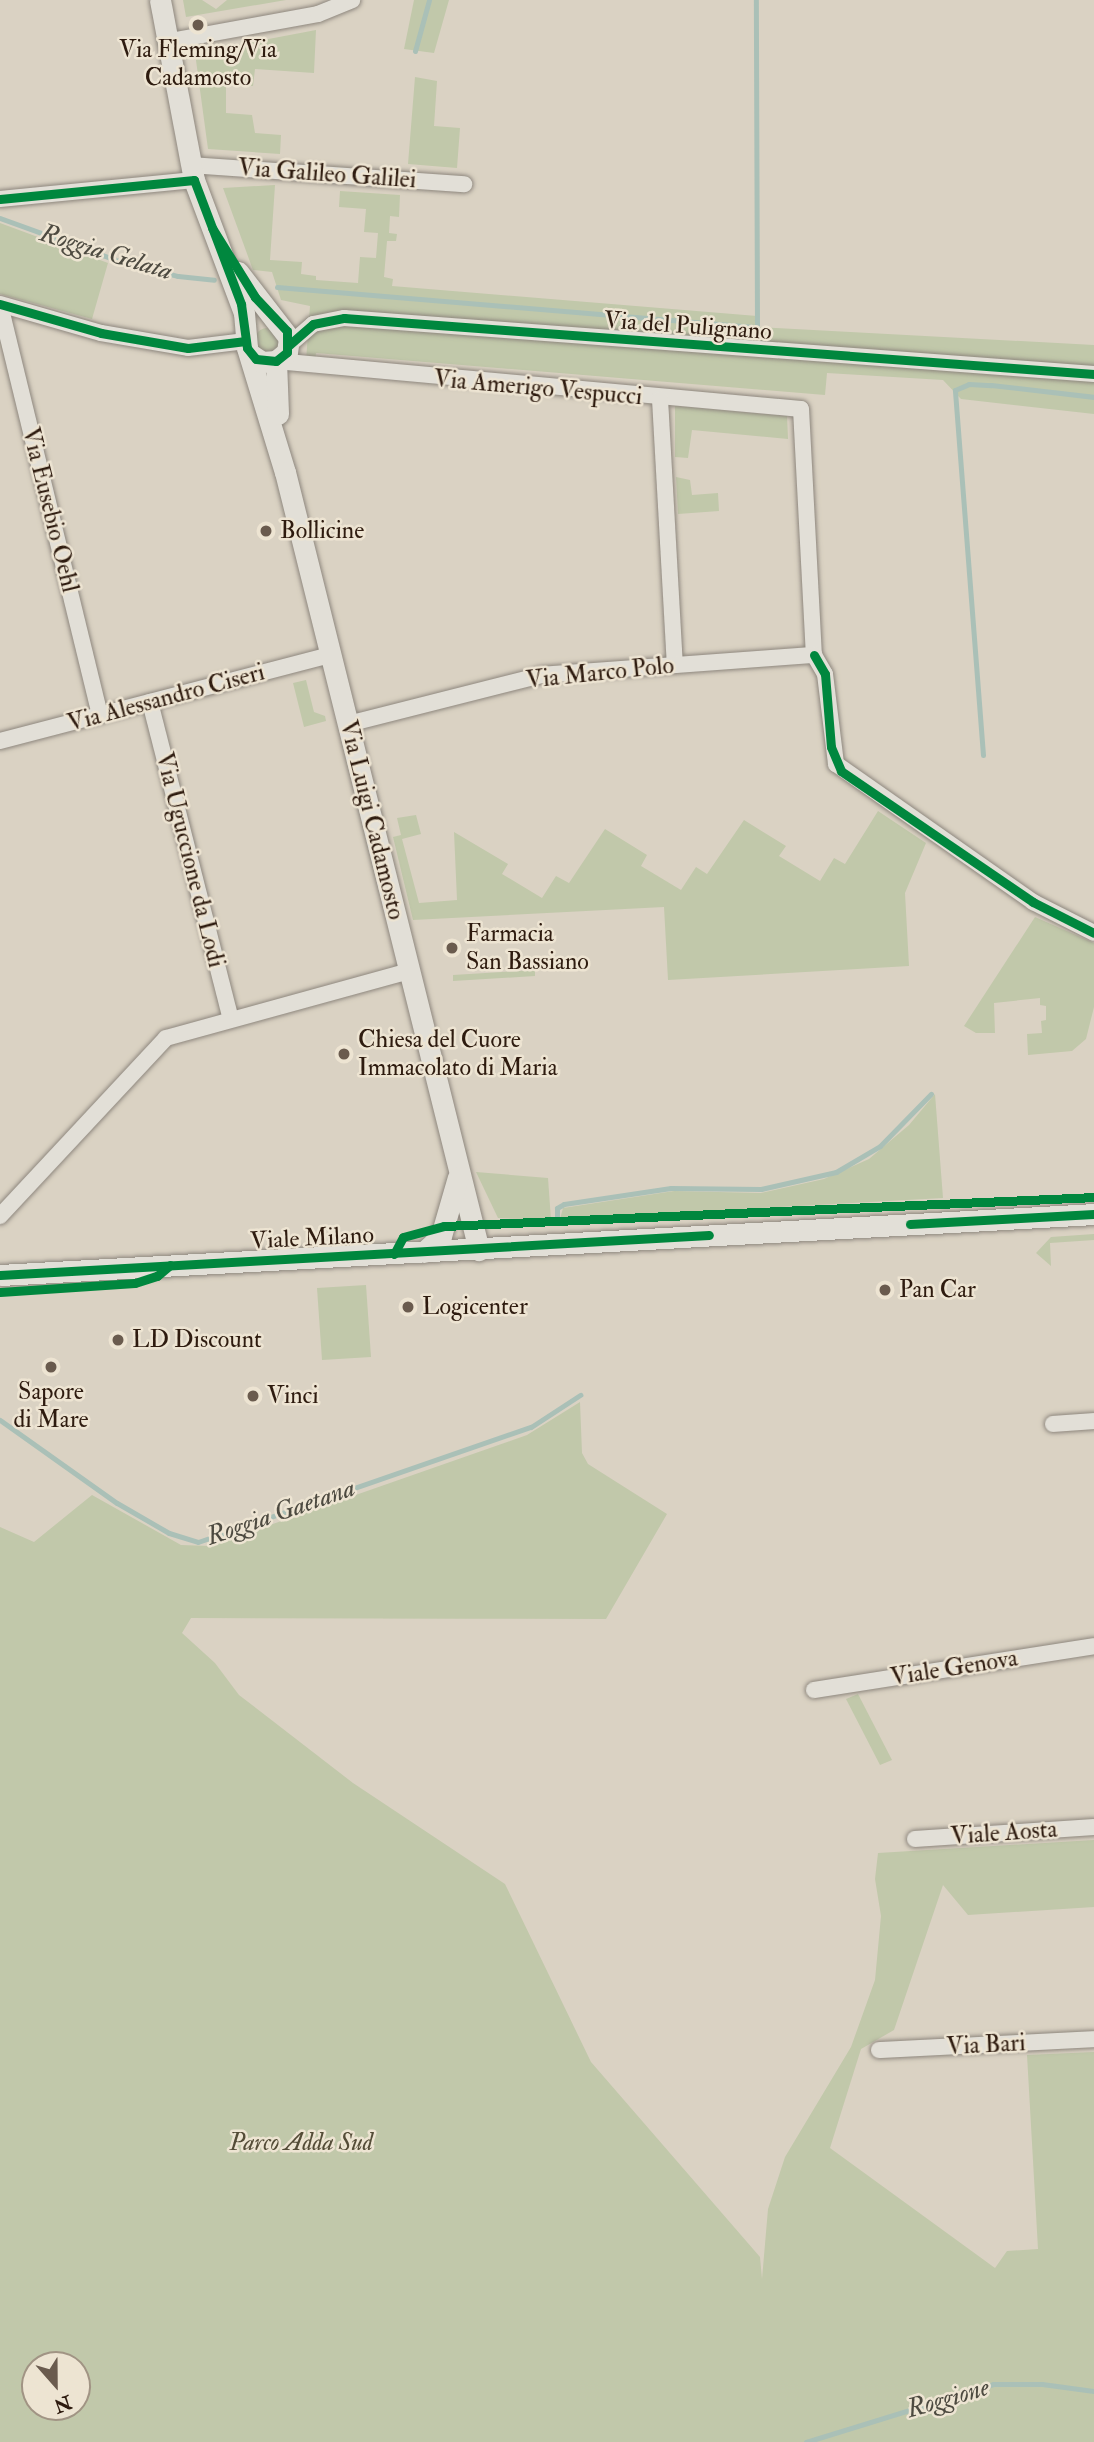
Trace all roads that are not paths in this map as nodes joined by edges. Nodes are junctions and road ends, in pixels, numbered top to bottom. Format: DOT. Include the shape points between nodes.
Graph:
graph roads {
  1 [pos="160,0"];
  2 [pos="352,0"];
  3 [pos="170,41"];
  4 [pos="192,173"];
  5 [pos="464,184"];
  6 [pos="0,199"];
  7 [pos="212,228"];
  8 [pos="0,305"];
  9 [pos="277,321"];
  10 [pos="248,343"];
  11 [pos="282,353"];
  12 [pos="1094,374"];
  13 [pos="660,399"];
  14 [pos="285,471"];
  15 [pos="331,655"];
  16 [pos="814,655"];
  17 [pos="675,665"];
  18 [pos="150,702"];
  19 [pos="100,715"];
  20 [pos="348,724"];
  21 [pos="0,741"];
  22 [pos="1094,933"];
  23 [pos="409,971"];
  24 [pos="230,1017"];
  25 [pos="458,1168"];
  26 [pos="1094,1214"];
  27 [pos="0,1216"];
  28 [pos="479,1250"];
  29 [pos="424,1252"];
  30 [pos="0,1275"];
  31 [pos="1094,1421"];
  32 [pos="1053,1424"];
  33 [pos="1094,1646"];
  34 [pos="814,1690"];
  35 [pos="1094,1827"];
  36 [pos="915,1839"];
  37 [pos="1094,2039"];
  38 [pos="878,2050"];
  1 -- 3 [label="street"];
  2 -- 3 [label="street" via="318,15"];
  3 -- 4 [label="street"];
  4 -- 5 [label="street, Via Galileo Galilei"];
  4 -- 6 [label="street, Via Galileo Galilei"];
  4 -- 7 [label="street"];
  7 -- 9 [label="street" via="255,297"];
  7 -- 10 [label="street, Via Luigi Cadamosto" via="241,304"];
  8 -- 10 [label="street" via="101,333 188,348"];
  8 -- 19 [label="street, Via Eusebio Oehl"];
  9 -- 10 [label="street" via="262,319"];
  9 -- 11 [label="street" via="287,331"];
  10 -- 11 [label="street" via="262,362"];
  10 -- 14 [label="street, Via Luigi Cadamosto"];
  11 -- 12 [label="street, Via del Pulignano" via="313,324 344,318"];
  11 -- 13 [label="street, Via Amerigo Vespucci"];
  11 -- 14 [label="street, Via Luigi Cadamosto" via="274,387"];
  13 -- 16 [label="street, Via Amerigo Vespucci" via="801,409"];
  13 -- 17 [label="street"];
  14 -- 15 [label="street, Via Luigi Cadamosto"];
  15 -- 18 [label="street, Via Alessandro Ciseri"];
  15 -- 20 [label="street, Via Luigi Cadamosto"];
  16 -- 17 [label="street, Via Marco Polo"];
  16 -- 22 [label="street" via="825,674 831,747 841,771 1033,902"];
  17 -- 20 [label="street, Via Marco Polo" via="541,675"];
  18 -- 19 [label="street, Via Alessandro Ciseri"];
  18 -- 24 [label="street, Via Uguccione da Lodi"];
  19 -- 21 [label="street, Via Alessandro Ciseri"];
  20 -- 23 [label="street, Via Luigi Cadamosto"];
  23 -- 24 [label="street"];
  23 -- 25 [label="street, Via Luigi Cadamosto"];
  24 -- 27 [label="street" via="184,1030 157,1045"];
  25 -- 28 [label="street, Via Luigi Cadamosto"];
  25 -- 29 [label="street, Via Luigi Cadamosto" via="441,1236"];
  26 -- 28 [label="street, Viale Milano"];
  28 -- 29 [label="street, Viale Milano"];
  29 -- 30 [label="street, Viale Milano"];
  31 -- 32 [label="street"];
  33 -- 34 [label="street, Viale Genova"];
  35 -- 36 [label="street, Viale Aosta"];
  37 -- 38 [label="street, Via Bari"];
}
